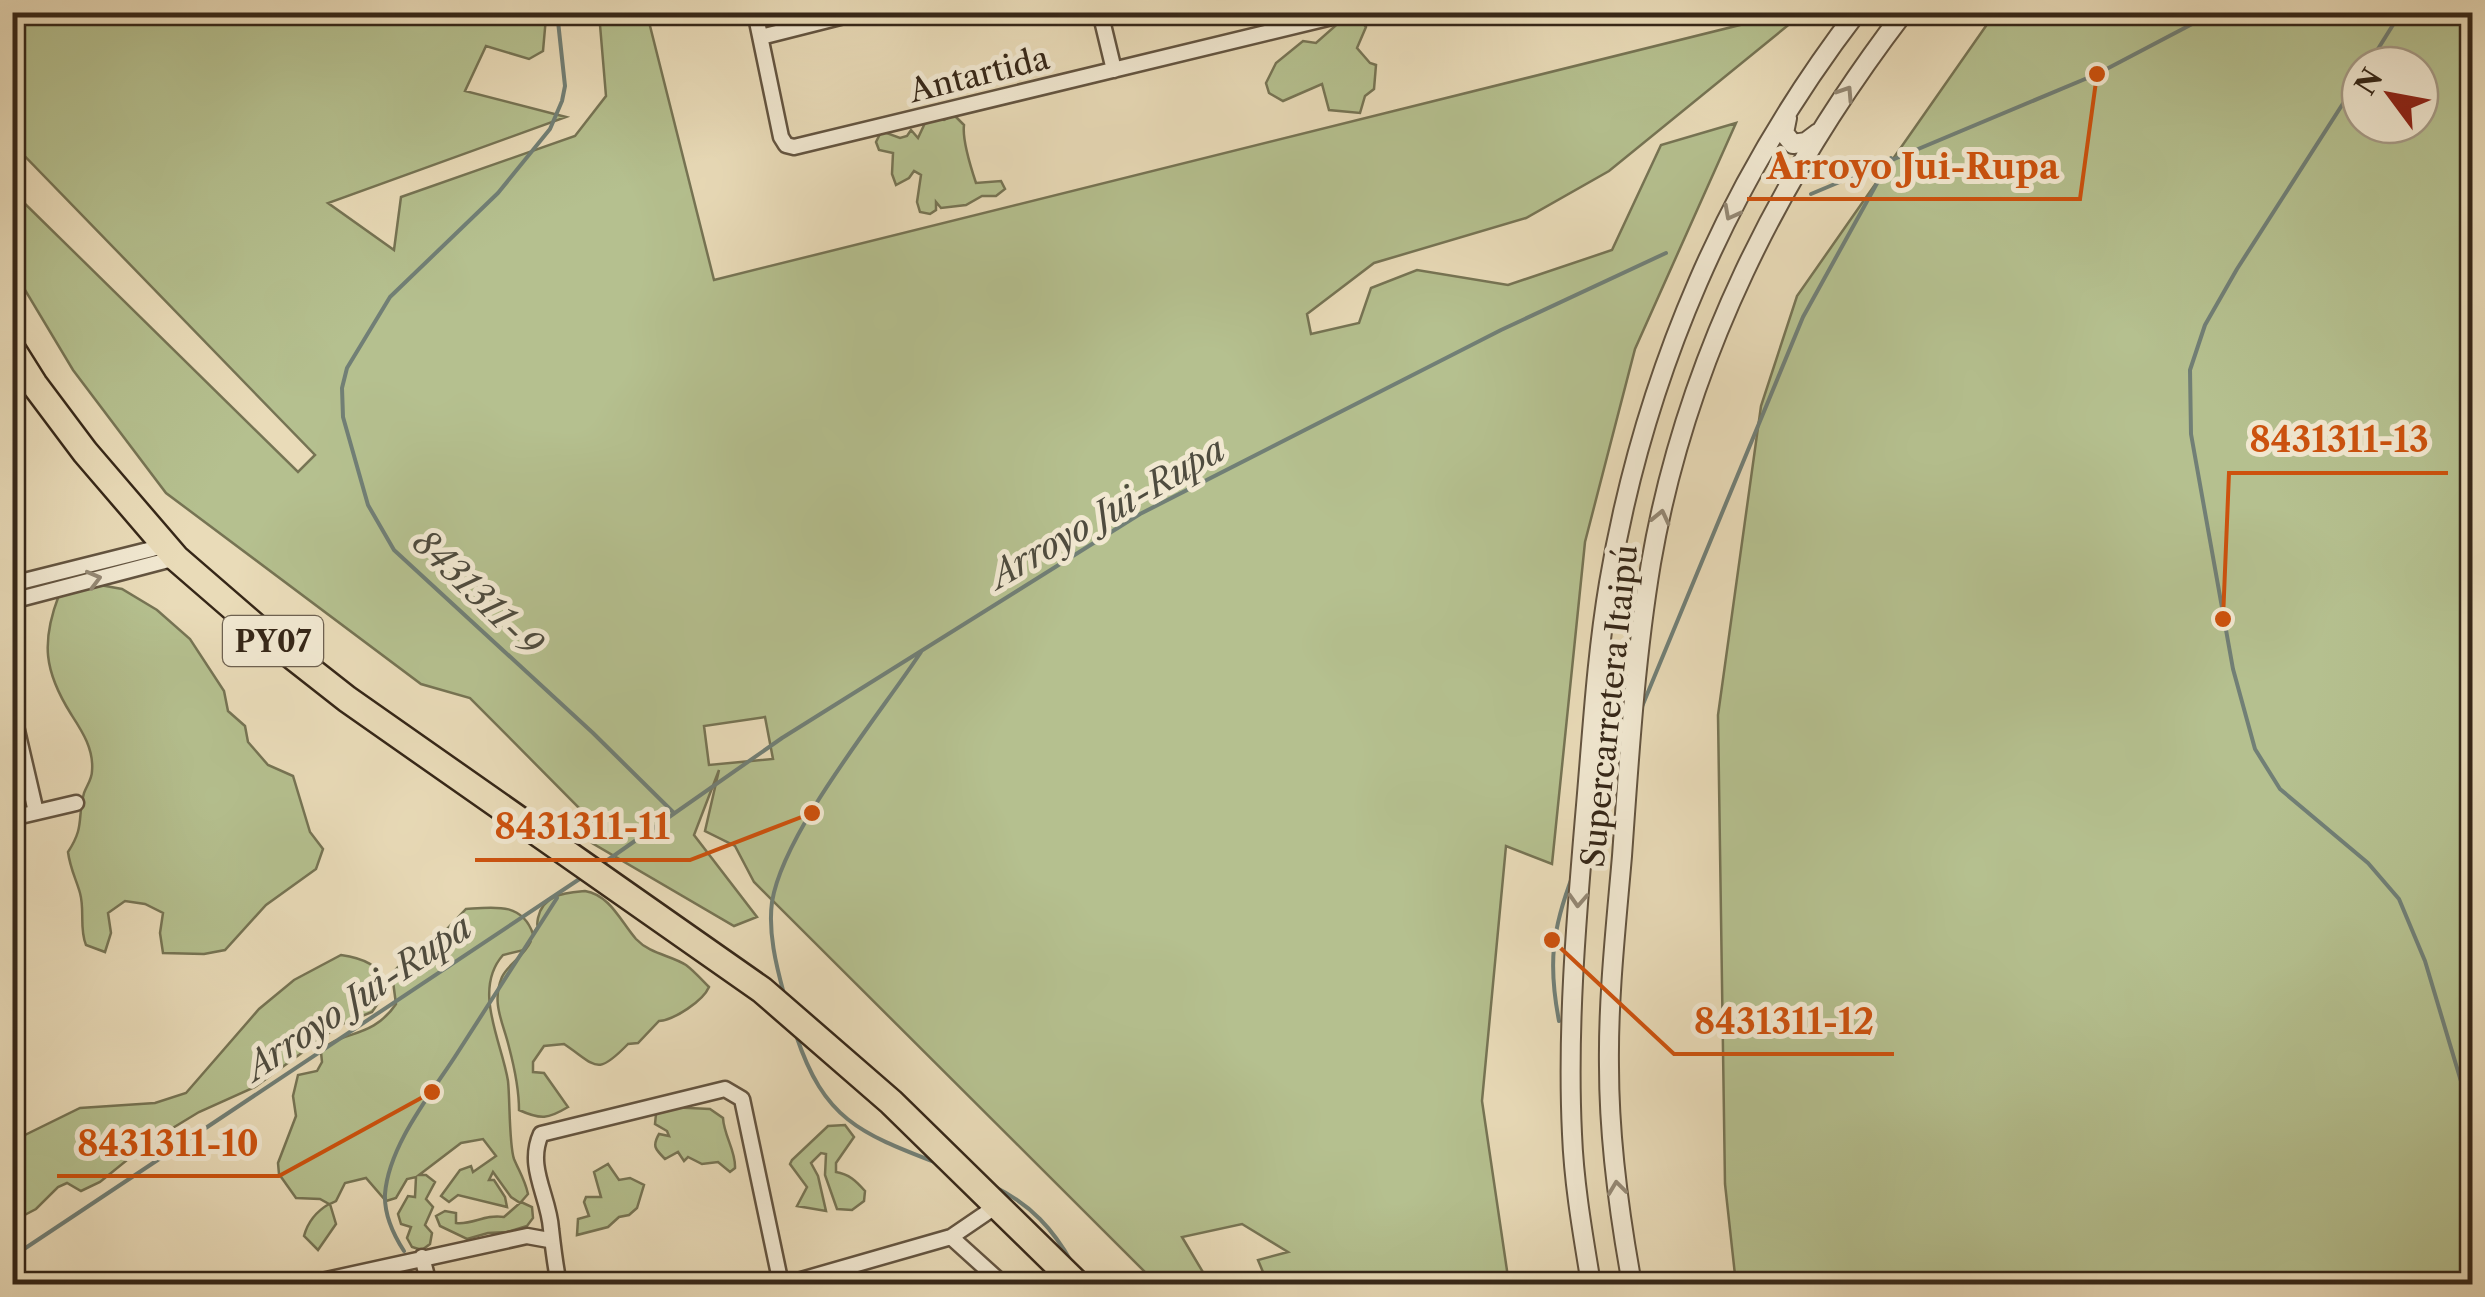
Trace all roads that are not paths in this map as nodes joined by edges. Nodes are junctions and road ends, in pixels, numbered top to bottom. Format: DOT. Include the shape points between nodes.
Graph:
graph roads {
  1 [pos="755,12"];
  2 [pos="860,12"];
  3 [pos="1100,12"];
  4 [pos="1353,12"];
  5 [pos="1858,12"];
  6 [pos="1904,12"];
  7 [pos="761,37"];
  8 [pos="1114,70"];
  9 [pos="1790,108"];
  10 [pos="1822,128"];
  11 [pos="12,349"];
  12 [pos="170,552"];
  13 [pos="12,584"];
  14 [pos="12,601"];
  15 [pos="12,709"];
  16 [pos="76,804"];
  17 [pos="36,812"];
  18 [pos="12,818"];
  19 [pos="995,1207"];
  20 [pos="950,1237"];
  21 [pos="549,1240"];
  22 [pos="422,1257"];
  23 [pos="308,1284"];
  24 [pos="429,1284"];
  25 [pos="559,1284"];
  26 [pos="784,1284"];
  27 [pos="1002,1284"];
  28 [pos="1077,1284"];
  29 [pos="1591,1284"];
  30 [pos="1632,1284"];
  1 -- 7 [label="street"];
  2 -- 7 [label="street"];
  3 -- 8 [label="street"];
  4 -- 8 [label="street, Antartida"];
  5 -- 9 [label="street, Supercarretera Itaipú"];
  10 -- 6 [label="street, Supercarretera Itaipú, one-way"];
  7 -- 8 [label="street, Antartida" via="781,137 794,147"];
  9 -- 10 [label="street" via="1784,133 1793,144"];
  9 -- 29 [label="street, Supercarretera Itaipú, one-way" via="1679,321 1644,427 1609,581 1579,884 1572,1030 1572,1138"];
  30 -- 10 [label="street, Supercarretera Itaipú, one-way" via="1608,1068 1626,791 1652,560 1689,410 1720,324"];
  11 -- 12 [label="highway, PY07" via="85,452"];
  12 -- 13 [label="street"];
  14 -- 12 [label="street, one-way"];
  12 -- 19 [label="highway, PY07" via="347,699 762,990 892,1102"];
  15 -- 17 [label="street"];
  16 -- 17 [label="street"];
  17 -- 18 [label="street"];
  19 -- 20 [label="street"];
  19 -- 28 [label="highway, PY07"];
  20 -- 26 [label="street"];
  20 -- 27 [label="street"];
  21 -- 22 [label="street" via="527,1236"];
  21 -- 25 [label="street"];
  21 -- 26 [label="street" via="538,1183 541,1134 725,1088 742,1099"];
  22 -- 23 [label="street"];
  22 -- 24 [label="street"];
}
